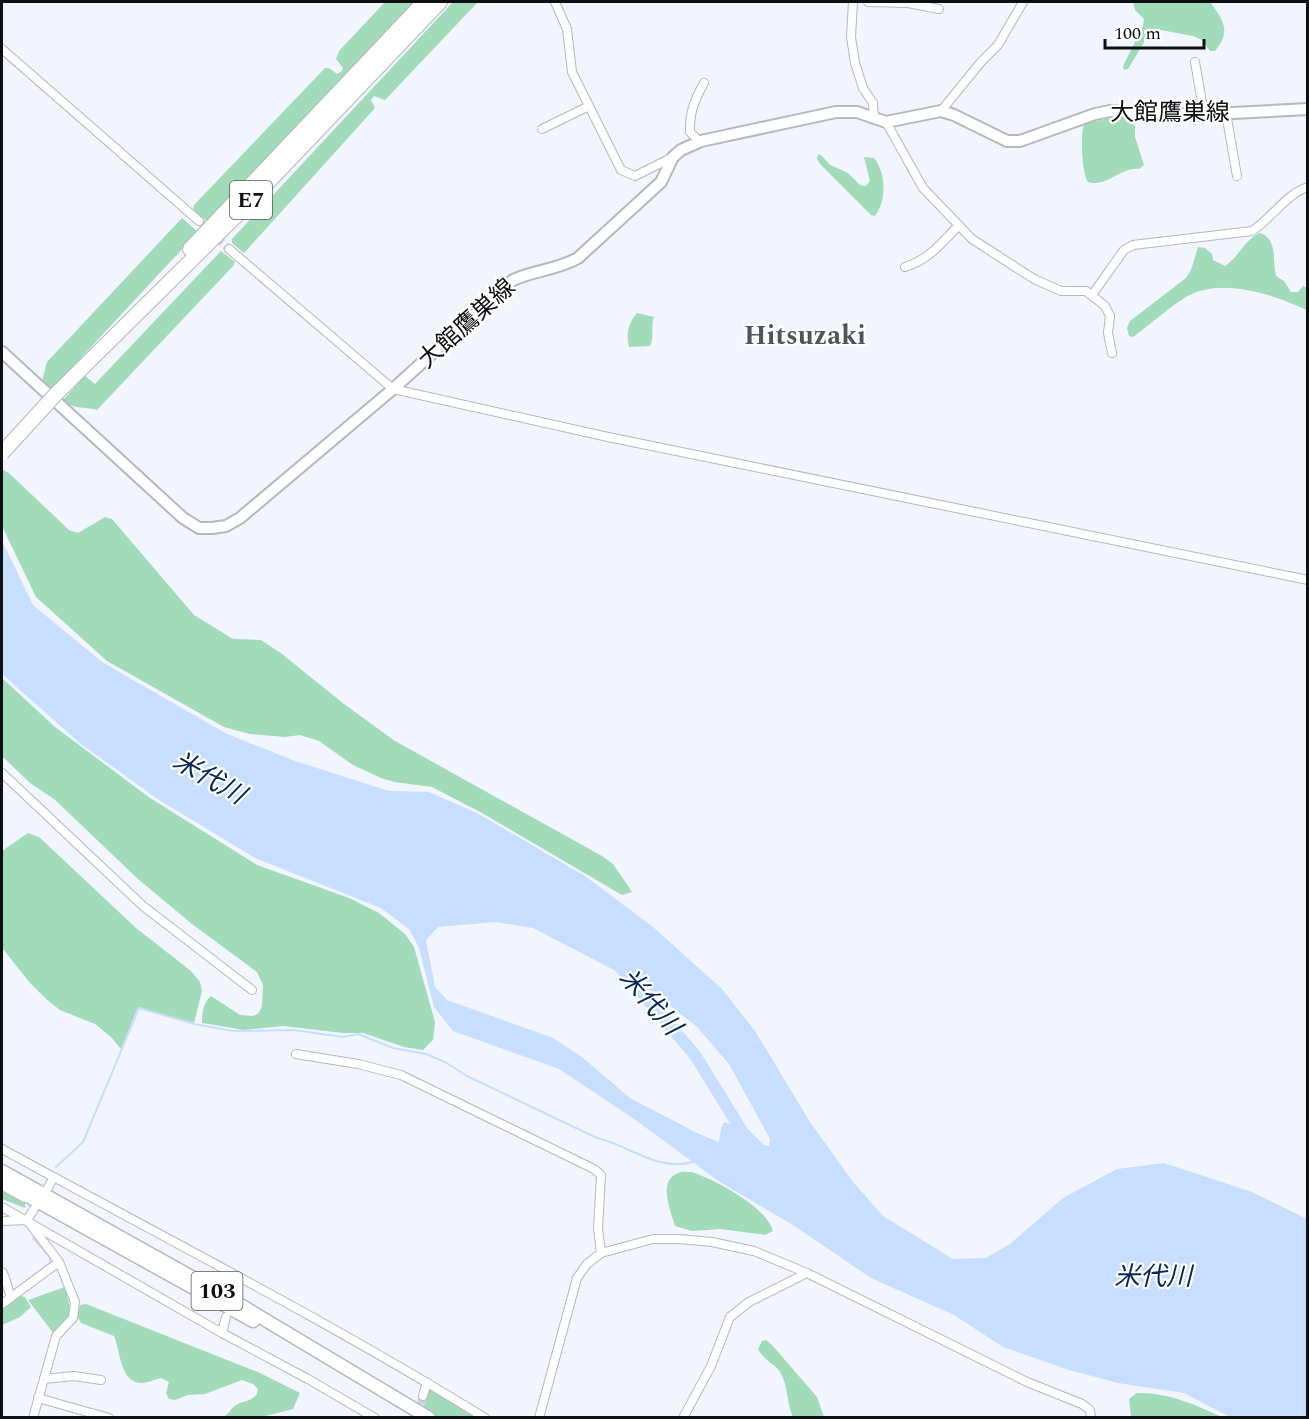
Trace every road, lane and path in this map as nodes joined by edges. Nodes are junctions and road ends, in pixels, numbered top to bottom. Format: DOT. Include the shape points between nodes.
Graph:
graph roads {
  1 [pos="424,2"];
  2 [pos="440,2"];
  3 [pos="555,2"];
  4 [pos="853,2"];
  5 [pos="868,2"];
  6 [pos="1023,2"];
  7 [pos="939,9"];
  8 [pos="2,49"];
  9 [pos="1195,62"];
  10 [pos="704,83"];
  11 [pos="589,106"];
  12 [pos="1308,109"];
  13 [pos="941,111"];
  14 [pos="1226,113"];
  15 [pos="1204,114"];
  16 [pos="874,117"];
  17 [pos="886,122"];
  18 [pos="542,129"];
  19 [pos="699,141"];
  20 [pos="673,157"];
  21 [pos="1237,176"];
  22 [pos="1308,187"];
  23 [pos="199,221"];
  24 [pos="958,226"];
  25 [pos="229,249"];
  26 [pos="905,267"];
  27 [pos="1092,295"];
  28 [pos="2,352"];
  29 [pos="1112,353"];
  30 [pos="393,389"];
  31 [pos="56,394"];
  32 [pos="2,453"];
  33 [pos="1308,580"];
  34 [pos="2,773"];
  35 [pos="252,990"];
  36 [pos="296,1054"];
  37 [pos="2,1149"];
  38 [pos="2,1171"];
  39 [pos="54,1178"];
  40 [pos="2,1182"];
  41 [pos="47,1189"];
  42 [pos="25,1195"];
  43 [pos="2,1207"];
  44 [pos="34,1209"];
  45 [pos="27,1220"];
  46 [pos="2,1221"];
  47 [pos="601,1253"];
  48 [pos="59,1262"];
  49 [pos="2,1272"];
  50 [pos="807,1273"];
  51 [pos="238,1276"];
  52 [pos="233,1292"];
  53 [pos="10,1294"];
  54 [pos="2,1304"];
  55 [pos="226,1317"];
  56 [pos="222,1333"];
  57 [pos="44,1379"];
  58 [pos="101,1380"];
  59 [pos="427,1382"];
  60 [pos="423,1396"];
  61 [pos="38,1398"];
  62 [pos="33,1418"];
  63 [pos="109,1418"];
  64 [pos="375,1418"];
  65 [pos="421,1418"];
  66 [pos="429,1418"];
  67 [pos="485,1418"];
  68 [pos="539,1418"];
  69 [pos="683,1418"];
  70 [pos="1091,1418"];
  1 -- 31 [label="highway, E7"];
  2 -- 31 [label="highway, E7" via="238,214"];
  3 -- 11 [label="street" via="567,29 573,72"];
  4 -- 16 [label="street" via="852,45 863,88 873,103"];
  5 -- 7 [label="street"];
  6 -- 13 [label="street" via="998,45"];
  8 -- 23 [label="street"];
  9 -- 15 [label="street"];
  10 -- 19 [label="street" via="696,96 690,124 690,132"];
  11 -- 18 [label="street"];
  11 -- 20 [label="street" via="621,170 635,176"];
  12 -- 14 [label="main road, 大館鷹巣線"];
  13 -- 15 [label="main road, 大館鷹巣線" via="1007,141 1020,141 1110,111"];
  13 -- 17 [label="main road"];
  14 -- 15 [label="main road, 大館鷹巣線"];
  14 -- 21 [label="street"];
  16 -- 17 [label="main road"];
  16 -- 19 [label="main road" via="836,112"];
  17 -- 24 [label="street" via="923,188"];
  19 -- 20 [label="main road"];
  20 -- 30 [label="main road, 大館鷹巣線" via="661,182 578,258 565,266 513,280"];
  22 -- 27 [label="street" via="1296,192 1252,231 1133,245 1124,250"];
  24 -- 26 [label="street" via="935,250"];
  24 -- 27 [label="street" via="1034,279 1061,291 1086,291"];
  25 -- 30 [label="street"];
  27 -- 29 [label="street" via="1110,316"];
  28 -- 30 [label="main road, 大館鷹巣線" via="183,518 199,528 226,526 240,518"];
  30 -- 33 [label="street" via="597,435"];
  31 -- 32 [label="highway, E7, bridge"];
  34 -- 35 [label="street" via="143,906"];
  36 -- 47 [label="street" via="401,1075 594,1169 601,1175"];
  37 -- 39 [label="street"];
  38 -- 66 [label="highway, 103" via="222,1294"];
  39 -- 41 [label="street"];
  39 -- 51 [label="street"];
  40 -- 42 [label="highway"];
  42 -- 65 [label="highway, 103"];
  43 -- 45 [label="street"];
  44 -- 45 [label="street"];
  45 -- 46 [label="street"];
  45 -- 48 [label="street"];
  45 -- 56 [label="street"];
  47 -- 50 [label="street" via="653,1239 712,1242 754,1251"];
  47 -- 68 [label="street" via="577,1278"];
  48 -- 53 [label="street"];
  48 -- 57 [label="street" via="75,1302 73,1318 56,1336"];
  49 -- 53 [label="street"];
  50 -- 69 [label="street" via="749,1302 730,1317 711,1366"];
  50 -- 70 [label="street" via="1027,1382 1082,1404 1090,1410"];
  51 -- 52 [label="street"];
  51 -- 59 [label="street"];
  53 -- 54 [label="street"];
  55 -- 56 [label="street"];
  56 -- 64 [label="street"];
  57 -- 58 [label="street" via="74,1376"];
  57 -- 61 [label="street"];
  59 -- 60 [label="street"];
  59 -- 67 [label="street"];
  61 -- 62 [label="street"];
  61 -- 63 [label="street"];
}
